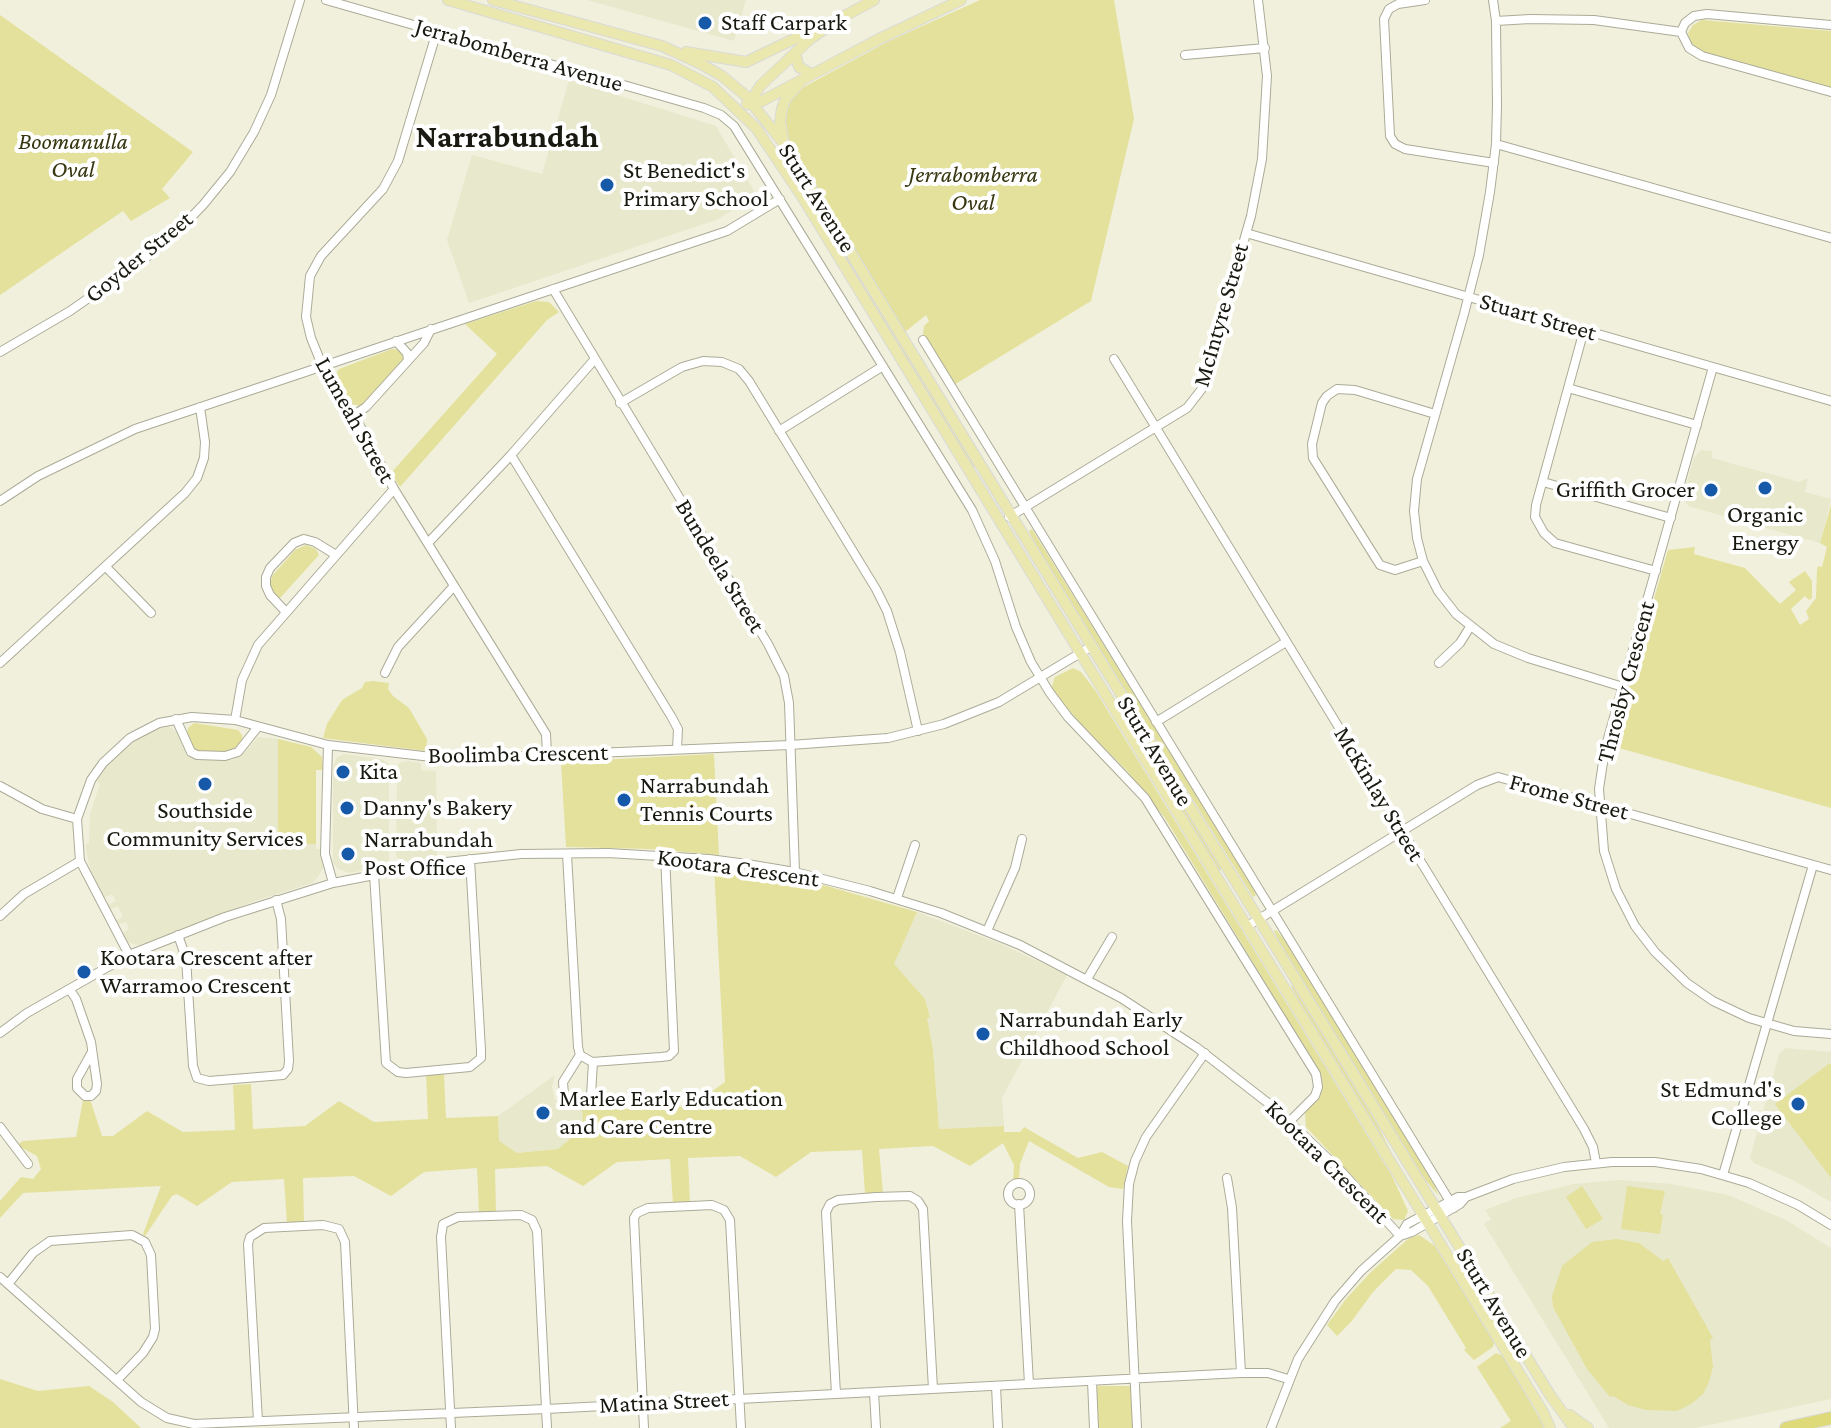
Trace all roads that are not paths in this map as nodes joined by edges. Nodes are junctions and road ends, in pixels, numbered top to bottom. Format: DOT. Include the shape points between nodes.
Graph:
graph roads {
  1 [pos="300,0"];
  2 [pos="326,0"];
  3 [pos="448,0"];
  4 [pos="493,0"];
  5 [pos="874,0"];
  6 [pos="961,0"];
  7 [pos="1258,0"];
  8 [pos="1425,0"];
  9 [pos="1493,0"];
  10 [pos="856,9"];
  11 [pos="565,20"];
  12 [pos="1496,21"];
  13 [pos="1831,25"];
  14 [pos="437,31"];
  15 [pos="1681,32"];
  16 [pos="572,35"];
  17 [pos="664,47"];
  18 [pos="1265,48"];
  19 [pos="795,53"];
  20 [pos="1185,55"];
  21 [pos="811,74"];
  22 [pos="728,80"];
  23 [pos="1831,92"];
  24 [pos="722,95"];
  25 [pos="733,104"];
  26 [pos="753,104"];
  27 [pos="711,110"];
  28 [pos="784,144"];
  29 [pos="1496,144"];
  30 [pos="1494,163"];
  31 [pos="801,195"];
  32 [pos="780,199"];
  33 [pos="1246,233"];
  34 [pos="1831,238"];
  35 [pos="553,289"];
  36 [pos="1468,297"];
  37 [pos="431,329"];
  38 [pos="1584,330"];
  39 [pos="923,340"];
  40 [pos="396,341"];
  41 [pos="0,351"];
  42 [pos="1114,359"];
  43 [pos="408,360"];
  44 [pos="594,360"];
  45 [pos="322,366"];
  46 [pos="883,366"];
  47 [pos="1713,367"];
  48 [pos="1568,388"];
  49 [pos="1831,401"];
  50 [pos="620,403"];
  51 [pos="200,407"];
  52 [pos="1435,414"];
  53 [pos="354,415"];
  54 [pos="1697,425"];
  55 [pos="1155,428"];
  56 [pos="779,431"];
  57 [pos="511,455"];
  58 [pos="1543,482"];
  59 [pos="394,489"];
  60 [pos="0,501"];
  61 [pos="1025,507"];
  62 [pos="1012,515"];
  63 [pos="1671,518"];
  64 [pos="999,523"];
  65 [pos="428,543"];
  66 [pos="336,555"];
  67 [pos="1423,561"];
  68 [pos="106,567"];
  69 [pos="1656,571"];
  70 [pos="454,586"];
  71 [pos="286,612"];
  72 [pos="151,613"];
  73 [pos="1470,627"];
  74 [pos="1286,642"];
  75 [pos="1092,646"];
  76 [pos="1079,654"];
  77 [pos="0,663"];
  78 [pos="1439,663"];
  79 [pos="385,673"];
  80 [pos="1041,677"];
  81 [pos="1623,687"];
  82 [pos="176,719"];
  83 [pos="235,720"];
  84 [pos="1156,722"];
  85 [pos="257,728"];
  86 [pos="918,731"];
  87 [pos="328,745"];
  88 [pos="790,745"];
  89 [pos="677,749"];
  90 [pos="547,755"];
  91 [pos="0,786"];
  92 [pos="1599,804"];
  93 [pos="77,819"];
  94 [pos="1401,831"];
  95 [pos="1022,839"];
  96 [pos="915,845"];
  97 [pos="567,854"];
  98 [pos="665,855"];
  99 [pos="470,859"];
  100 [pos="80,861"];
  101 [pos="1813,865"];
  102 [pos="1831,870"];
  103 [pos="795,872"];
  104 [pos="374,874"];
  105 [pos="333,883"];
  106 [pos="897,898"];
  107 [pos="276,900"];
  108 [pos="1272,911"];
  109 [pos="0,916"];
  110 [pos="1258,919"];
  111 [pos="1246,927"];
  112 [pos="987,931"];
  113 [pos="178,935"];
  114 [pos="1112,937"];
  115 [pos="129,955"];
  116 [pos="1087,979"];
  117 [pos="70,990"];
  118 [pos="1767,1024"];
  119 [pos="0,1033"];
  120 [pos="1831,1034"];
  121 [pos="92,1052"];
  122 [pos="1205,1053"];
  123 [pos="580,1055"];
  124 [pos="593,1062"];
  125 [pos="1290,1121"];
  126 [pos="0,1127"];
  127 [pos="1596,1163"];
  128 [pos="28,1164"];
  129 [pos="1723,1175"];
  130 [pos="1227,1178"];
  131 [pos="1019,1204"];
  132 [pos="1451,1204"];
  133 [pos="1437,1212"];
  134 [pos="1424,1219"];
  135 [pos="1831,1225"];
  136 [pos="1400,1236"];
  137 [pos="0,1277"];
  138 [pos="8,1284"];
  139 [pos="1241,1373"];
  140 [pos="1134,1378"];
  141 [pos="1288,1379"];
  142 [pos="117,1380"];
  143 [pos="1092,1381"];
  144 [pos="1029,1384"];
  145 [pos="996,1386"];
  146 [pos="933,1389"];
  147 [pos="874,1392"];
  148 [pos="836,1394"];
  149 [pos="739,1398"];
  150 [pos="1553,1400"];
  151 [pos="643,1403"];
  152 [pos="546,1409"];
  153 [pos="450,1414"];
  154 [pos="1831,1418"];
  155 [pos="258,1421"];
  156 [pos="354,1423"];
  157 [pos="451,1428"];
  158 [pos="547,1428"];
  159 [pos="644,1428"];
  160 [pos="741,1428"];
  161 [pos="876,1428"];
  162 [pos="998,1428"];
  163 [pos="1094,1428"];
  164 [pos="1137,1428"];
  165 [pos="1271,1428"];
  166 [pos="1550,1428"];
  167 [pos="1574,1428"];
  168 [pos="1588,1428"];
  169 [pos="1786,1428"];
  1 -- 41 [label="street, Goyder Street" via="254,132 203,205 143,260"];
  2 -- 14 [label="street, Jerrabomberra Avenue"];
  3 -- 16 [label="main road, Jerrabomberra Avenue"];
  4 -- 11 [label="main road, Jerrabomberra Avenue"];
  5 -- 10 [label="main road"];
  6 -- 21 [label="main road"];
  7 -- 18 [label="street, McIntyre Street"];
  8 -- 30 [label="street" via="1398,4 1384,19 1390,136 1405,149"];
  9 -- 12 [label="street"];
  10 -- 17 [label="main road" via="746,62"];
  10 -- 19 [label="main road"];
  11 -- 16 [label="main road"];
  11 -- 17 [label="main road, Jerrabomberra Avenue"];
  12 -- 15 [label="street" via="1594,20"];
  12 -- 29 [label="street"];
  13 -- 15 [label="street" via="1707,14 1694,16"];
  14 -- 27 [label="street, Jerrabomberra Avenue"];
  14 -- 45 [label="street, Lumeah Street" via="392,174 310,276 306,317"];
  15 -- 23 [label="street" via="1689,48 1702,56"];
  16 -- 24 [label="main road, Jerrabomberra Avenue" via="671,65"];
  17 -- 22 [label="main road, Jerrabomberra Avenue"];
  18 -- 20 [label="street"];
  18 -- 33 [label="street, McIntyre Street" via="1265,131"];
  19 -- 21 [label="main road" via="799,67"];
  19 -- 26 [label="main road" via="758,89"];
  21 -- 26 [label="main road"];
  21 -- 28 [label="main road" via="782,106"];
  22 -- 26 [label="main road, Sturt Avenue"];
  24 -- 25 [label="main road, Sturt Avenue"];
  25 -- 26 [label="main road"];
  25 -- 31 [label="main road, Sturt Avenue" via="763,137"];
  26 -- 28 [label="main road, Sturt Avenue"];
  26 -- 31 [label="main road" via="755,119"];
  27 -- 32 [label="street, Sturt Avenue" via="734,126"];
  28 -- 62 [label="main road, Sturt Avenue"];
  29 -- 30 [label="street"];
  29 -- 34 [label="street"];
  30 -- 36 [label="street"];
  31 -- 64 [label="main road, Sturt Avenue"];
  32 -- 35 [label="street" via="727,231"];
  32 -- 46 [label="street, Sturt Avenue"];
  33 -- 36 [label="street, Stuart Street"];
  33 -- 55 [label="street, McIntyre Street" via="1201,390 1193,403"];
  35 -- 37 [label="street"];
  35 -- 44 [label="street, Bundeela Street"];
  36 -- 38 [label="street, Stuart Street"];
  36 -- 52 [label="street"];
  37 -- 40 [label="street"];
  37 -- 43 [label="street"];
  38 -- 47 [label="street, Stuart Street"];
  38 -- 48 [label="street"];
  39 -- 61 [label="street, Sturt Avenue"];
  40 -- 43 [label="street"];
  40 -- 45 [label="street"];
  42 -- 55 [label="street, McKinlay Street"];
  43 -- 53 [label="street"];
  44 -- 50 [label="street, Bundeela Street"];
  44 -- 57 [label="street"];
  45 -- 51 [label="street"];
  45 -- 53 [label="street, Lumeah Street"];
  46 -- 56 [label="street"];
  46 -- 80 [label="street, Sturt Avenue" via="972,510 1016,627"];
  47 -- 49 [label="street, Stuart Street"];
  47 -- 54 [label="street, Throsby Crescent"];
  48 -- 54 [label="street"];
  48 -- 58 [label="street"];
  50 -- 56 [label="street" via="682,367 722,362 739,369 749,381"];
  50 -- 88 [label="street, Bundeela Street" via="784,676"];
  51 -- 60 [label="street" via="94,447"];
  51 -- 68 [label="street" via="204,450 197,478"];
  52 -- 67 [label="street" via="1414,511"];
  52 -- 67 [label="street" via="1337,389 1322,403 1312,444 1313,458 1380,565 1395,570"];
  53 -- 59 [label="street, Lumeah Street"];
  54 -- 63 [label="street, Throsby Crescent"];
  55 -- 61 [label="street, McIntyre Street"];
  55 -- 74 [label="street, McKinlay Street"];
  56 -- 86 [label="street" via="887,611"];
  57 -- 65 [label="street"];
  57 -- 89 [label="street" via="671,716 678,729"];
  58 -- 63 [label="street"];
  58 -- 69 [label="street" via="1535,513 1551,540"];
  59 -- 65 [label="street, Lumeah Street"];
  59 -- 66 [label="street"];
  61 -- 62 [label="street, McIntyre Street"];
  61 -- 84 [label="street, Sturt Avenue"];
  62 -- 64 [label="street, McIntyre Street"];
  62 -- 75 [label="main road, Sturt Avenue"];
  63 -- 69 [label="street, Throsby Crescent"];
  64 -- 76 [label="main road, Sturt Avenue"];
  65 -- 70 [label="street, Lumeah Street"];
  66 -- 71 [label="street"];
  66 -- 71 [label="street" via="304,539 270,568 266,586"];
  67 -- 73 [label="street" via="1438,591"];
  68 -- 72 [label="street"];
  68 -- 77 [label="street"];
  69 -- 81 [label="street, Throsby Crescent"];
  70 -- 79 [label="street" via="398,647"];
  70 -- 90 [label="street, Lumeah Street" via="546,734"];
  71 -- 83 [label="street" via="248,663"];
  73 -- 78 [label="street"];
  73 -- 81 [label="street" via="1528,658"];
  74 -- 84 [label="street"];
  74 -- 94 [label="street, McKinlay Street"];
  75 -- 76 [label="street, Boolimba Crescent"];
  75 -- 110 [label="main road, Sturt Avenue"];
  76 -- 80 [label="street, Boolimba Crescent"];
  76 -- 111 [label="main road, Sturt Avenue"];
  80 -- 86 [label="street, Boolimba Crescent" via="999,702"];
  80 -- 125 [label="street, Sturt Avenue" via="1068,717 1145,798 1316,1074 1315,1096"];
  81 -- 92 [label="street, Throsby Crescent" via="1603,759"];
  82 -- 83 [label="street, Boolimba Crescent"];
  82 -- 85 [label="street" via="197,755 238,752"];
  82 -- 93 [label="street, Boolimba Crescent" via="143,729 110,755 91,780"];
  83 -- 85 [label="street, Boolimba Crescent"];
  84 -- 108 [label="street, Sturt Avenue"];
  85 -- 87 [label="street, Boolimba Crescent"];
  86 -- 88 [label="street, Boolimba Crescent"];
  87 -- 90 [label="street, Boolimba Crescent" via="449,759"];
  87 -- 105 [label="street" via="325,854"];
  88 -- 89 [label="street, Boolimba Crescent"];
  88 -- 103 [label="street, Bundeela Street"];
  89 -- 90 [label="street, Boolimba Crescent"];
  91 -- 93 [label="street" via="42,809"];
  92 -- 94 [label="street, Frome Street" via="1493,778"];
  92 -- 101 [label="street, Frome Street"];
  92 -- 118 [label="street, Throsby Crescent" via="1611,874 1627,913 1649,946 1707,998"];
  93 -- 100 [label="street, Boolimba Crescent"];
  94 -- 108 [label="street, Frome Street"];
  94 -- 127 [label="street, McKinlay Street" via="1584,1129"];
  95 -- 112 [label="street"];
  96 -- 106 [label="street"];
  97 -- 98 [label="street, Kootara Crescent"];
  97 -- 99 [label="street, Kootara Crescent"];
  97 -- 123 [label="street"];
  98 -- 103 [label="street, Kootara Crescent"];
  98 -- 124 [label="street" via="674,1051 669,1056"];
  99 -- 104 [label="street, Kootara Crescent"];
  99 -- 104 [label="street" via="481,1050 481,1058 470,1067 406,1073 386,1063"];
  100 -- 109 [label="street" via="24,894"];
  100 -- 115 [label="street, Boolimba Crescent"];
  101 -- 102 [label="street, Frome Street"];
  101 -- 118 [label="street"];
  103 -- 106 [label="street, Kootara Crescent"];
  104 -- 105 [label="street, Kootara Crescent"];
  105 -- 107 [label="street, Kootara Crescent"];
  106 -- 112 [label="street, Kootara Crescent"];
  107 -- 113 [label="street, Kootara Crescent"];
  107 -- 113 [label="street" via="289,1061 283,1075 197,1078 186,958"];
  108 -- 110 [label="street, Frome Street"];
  108 -- 132 [label="street, Sturt Avenue"];
  110 -- 111 [label="street, Frome Street"];
  110 -- 133 [label="main road, Sturt Avenue"];
  111 -- 134 [label="main road, Sturt Avenue"];
  112 -- 116 [label="street, Kootara Crescent"];
  113 -- 115 [label="street, Kootara Crescent"];
  114 -- 116 [label="street"];
  115 -- 117 [label="street, Kootara Crescent"];
  116 -- 122 [label="street, Kootara Crescent"];
  117 -- 119 [label="street, Kootara Crescent"];
  117 -- 121 [label="street"];
  118 -- 120 [label="street, Throsby Crescent"];
  118 -- 129 [label="street"];
  121 -- 121 [label="street" via="96,1091 85,1096 77,1079"];
  122 -- 125 [label="street, Kootara Crescent"];
  122 -- 140 [label="street" via="1148,1133 1130,1180"];
  123 -- 124 [label="street"];
  123 -- 124 [label="street" via="563,1082 570,1101 581,1103 591,1095"];
  125 -- 136 [label="street, Kootara Crescent"];
  126 -- 128 [label="street"];
  127 -- 129 [label="street" via="1655,1162"];
  127 -- 132 [label="street" via="1528,1174"];
  129 -- 135 [label="street" via="1777,1195"];
  130 -- 139 [label="street"];
  131 -- 144 [label="street"];
  132 -- 133 [label="street"];
  133 -- 134 [label="street"];
  133 -- 150 [label="main road, Sturt Avenue"];
  134 -- 136 [label="street"];
  134 -- 166 [label="main road, Sturt Avenue"];
  136 -- 141 [label="street" via="1339,1296"];
  137 -- 138 [label="street, Matina Street"];
  138 -- 142 [label="street, Matina Street"];
  138 -- 142 [label="street" via="50,1241 132,1235 145,1242 151,1255 155,1329"];
  139 -- 140 [label="street, Matina Street"];
  139 -- 141 [label="street, Matina Street"];
  140 -- 143 [label="street, Matina Street"];
  140 -- 164 [label="street"];
  141 -- 165 [label="street"];
  142 -- 155 [label="street, Matina Street" via="167,1418 194,1424"];
  143 -- 144 [label="street, Matina Street"];
  143 -- 163 [label="street"];
  144 -- 145 [label="street, Matina Street"];
  145 -- 146 [label="street, Matina Street"];
  145 -- 162 [label="street"];
  146 -- 147 [label="street, Matina Street"];
  146 -- 148 [label="street" via="923,1209 913,1197 891,1196 838,1200 827,1209"];
  147 -- 148 [label="street, Matina Street"];
  147 -- 161 [label="street"];
  148 -- 149 [label="street, Matina Street"];
  149 -- 151 [label="street, Matina Street"];
  149 -- 151 [label="street" via="730,1220 719,1207 678,1206 642,1210 633,1224"];
  149 -- 160 [label="street"];
  150 -- 167 [label="main road, Sturt Avenue"];
  150 -- 168 [label="main road"];
  151 -- 152 [label="street, Matina Street"];
  151 -- 159 [label="street"];
  152 -- 153 [label="street, Matina Street"];
  152 -- 153 [label="street" via="536,1225 521,1215 458,1217 443,1224 441,1231"];
  152 -- 158 [label="street"];
  153 -- 156 [label="street, Matina Street"];
  153 -- 157 [label="street"];
  154 -- 169 [label="highway"];
  155 -- 156 [label="street, Matina Street"];
  155 -- 156 [label="street" via="250,1237 264,1228 323,1225 339,1229 345,1242"];
}
